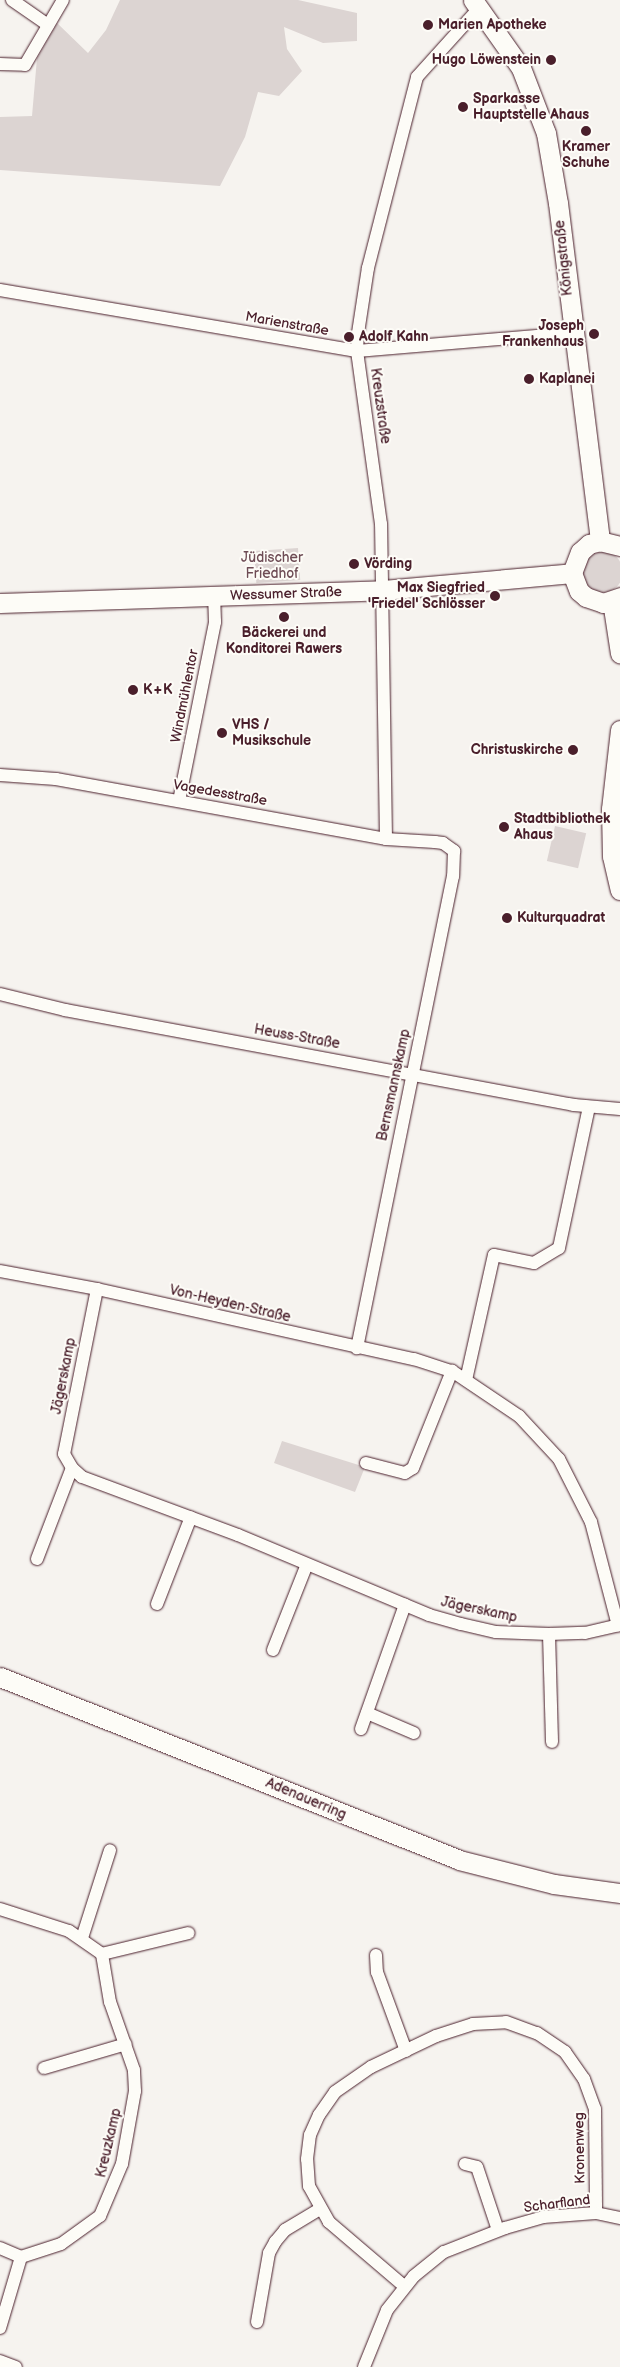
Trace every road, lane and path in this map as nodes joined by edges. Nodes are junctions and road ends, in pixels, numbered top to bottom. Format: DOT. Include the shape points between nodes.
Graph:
graph roads {
  1 [pos="12,0"];
  2 [pos="62,0"];
  3 [pos="476,4"];
  4 [pos="48,25"];
  5 [pos="0,64"];
  6 [pos="0,290"];
  7 [pos="572,333"];
  8 [pos="357,351"];
  9 [pos="600,541"];
  10 [pos="620,546"];
  11 [pos="572,573"];
  12 [pos="383,590"];
  13 [pos="214,597"];
  14 [pos="616,599"];
  15 [pos="0,603"];
  16 [pos="620,653"];
  17 [pos="620,730"];
  18 [pos="0,775"];
  19 [pos="179,801"];
  20 [pos="386,839"];
  21 [pos="435,842"];
  22 [pos="620,890"];
  23 [pos="0,994"];
  24 [pos="414,1073"];
  25 [pos="589,1107"];
  26 [pos="620,1109"];
  27 [pos="0,1272"];
  28 [pos="97,1288"];
  29 [pos="357,1348"];
  30 [pos="452,1371"];
  31 [pos="466,1380"];
  32 [pos="366,1463"];
  33 [pos="72,1468"];
  34 [pos="191,1517"];
  35 [pos="37,1559"];
  36 [pos="307,1564"];
  37 [pos="157,1604"];
  38 [pos="405,1605"];
  39 [pos="619,1625"];
  40 [pos="550,1634"];
  41 [pos="273,1650"];
  42 [pos="0,1677"];
  43 [pos="367,1713"];
  44 [pos="361,1729"];
  45 [pos="414,1733"];
  46 [pos="552,1742"];
  47 [pos="110,1850"];
  48 [pos="620,1893"];
  49 [pos="0,1909"];
  50 [pos="189,1933"];
  51 [pos="82,1938"];
  52 [pos="102,1954"];
  53 [pos="376,1955"];
  54 [pos="126,2044"];
  55 [pos="406,2051"];
  56 [pos="44,2068"];
  57 [pos="465,2164"];
  58 [pos="320,2209"];
  59 [pos="596,2214"];
  60 [pos="620,2218"];
  61 [pos="498,2230"];
  62 [pos="0,2248"];
  63 [pos="21,2257"];
  64 [pos="404,2286"];
  65 [pos="257,2322"];
  66 [pos="0,2328"];
  67 [pos="0,2361"];
  68 [pos="16,2367"];
  69 [pos="364,2367"];
  1 -- 4 [label="street"];
  2 -- 4 [label="street"];
  3 -- 7 [label="street, Königstraße" via="521,68 536,100 548,142 558,203"];
  3 -- 8 [label="street, Kreuzstraße" via="417,77 368,268"];
  4 -- 5 [label="street" via="26,65"];
  6 -- 8 [label="street, Marienstraße"];
  7 -- 8 [label="street, Marienstraße"];
  7 -- 9 [label="street, Königstraße"];
  8 -- 12 [label="street, Kreuzstraße" via="381,524"];
  9 -- 10 [label="street"];
  9 -- 11 [label="street" via="580,552"];
  11 -- 12 [label="street, Wessumer Straße"];
  11 -- 14 [label="street" via="579,591 586,597 603,602"];
  12 -- 13 [label="street, Wessumer Straße"];
  12 -- 20 [label="street, Kreuzstraße"];
  13 -- 15 [label="street, Wessumer Straße"];
  13 -- 19 [label="street, Windmühlentor" via="216,622"];
  14 -- 16 [label="street"];
  17 -- 22 [label="street" via="611,825 612,856"];
  18 -- 19 [label="street, Vagedesstraße" via="56,779"];
  19 -- 20 [label="street, Vagedesstraße"];
  20 -- 21 [label="street, Vagedesstraße"];
  21 -- 24 [label="street, Bernsmannskamp" via="451,847 455,862"];
  23 -- 24 [label="street, Heuss-Straße" via="65,1010"];
  24 -- 25 [label="street, Heuss-Straße"];
  24 -- 29 [label="street, Bernsmannskamp"];
  25 -- 26 [label="street, Heuss-Straße"];
  25 -- 31 [label="street" via="559,1248 534,1263 494,1255"];
  27 -- 28 [label="street, Von-Heyden-Straße"];
  28 -- 29 [label="street, Von-Heyden-Straße"];
  28 -- 33 [label="street, Jägerskamp" via="64,1454"];
  29 -- 30 [label="street, Von-Heyden-Straße"];
  30 -- 31 [label="street, Von-Heyden-Straße"];
  30 -- 32 [label="street" via="413,1468 405,1473"];
  31 -- 39 [label="street, Von-Heyden-Straße" via="519,1416 559,1459 591,1522"];
  33 -- 34 [label="street, Jägerskamp" via="82,1477"];
  33 -- 35 [label="street"];
  34 -- 36 [label="street, Jägerskamp"];
  34 -- 37 [label="street"];
  36 -- 38 [label="street, Jägerskamp"];
  36 -- 41 [label="street"];
  38 -- 40 [label="street, Jägerskamp" via="496,1632"];
  38 -- 43 [label="street"];
  39 -- 40 [label="street, Jägerskamp" via="585,1633"];
  40 -- 46 [label="street"];
  42 -- 48 [label="street, Adenauerring" via="459,1860 554,1884"];
  43 -- 44 [label="street"];
  43 -- 45 [label="street"];
  47 -- 51 [label="street"];
  49 -- 51 [label="street"];
  50 -- 52 [label="street"];
  51 -- 52 [label="street"];
  52 -- 54 [label="street, Kreuzkamp" via="110,2002"];
  53 -- 55 [label="street" via="377,1972"];
  54 -- 56 [label="street"];
  54 -- 63 [label="street, Kreuzkamp" via="134,2070 136,2092 122,2164 112,2194 100,2216 82,2231 61,2244"];
  55 -- 58 [label="street, Kronenweg" via="354,2077 336,2092 319,2115 310,2135 307,2159 309,2186"];
  55 -- 59 [label="street, Kronenweg" via="454,2030 490,2021 522,2026 551,2041 564,2052 584,2079 595,2109"];
  57 -- 61 [label="street" via="477,2167"];
  58 -- 64 [label="street, Kronenweg" via="343,2236"];
  58 -- 65 [label="street" via="285,2230 275,2242 269,2253"];
  59 -- 60 [label="street, Scharfland"];
  59 -- 61 [label="street, Scharfland" via="543,2217"];
  61 -- 64 [label="street, Scharfland" via="444,2252 426,2264"];
  62 -- 63 [label="street"];
  63 -- 66 [label="street"];
  64 -- 69 [label="street, Scharfland" via="377,2330"];
  67 -- 68 [label="street"];
}
